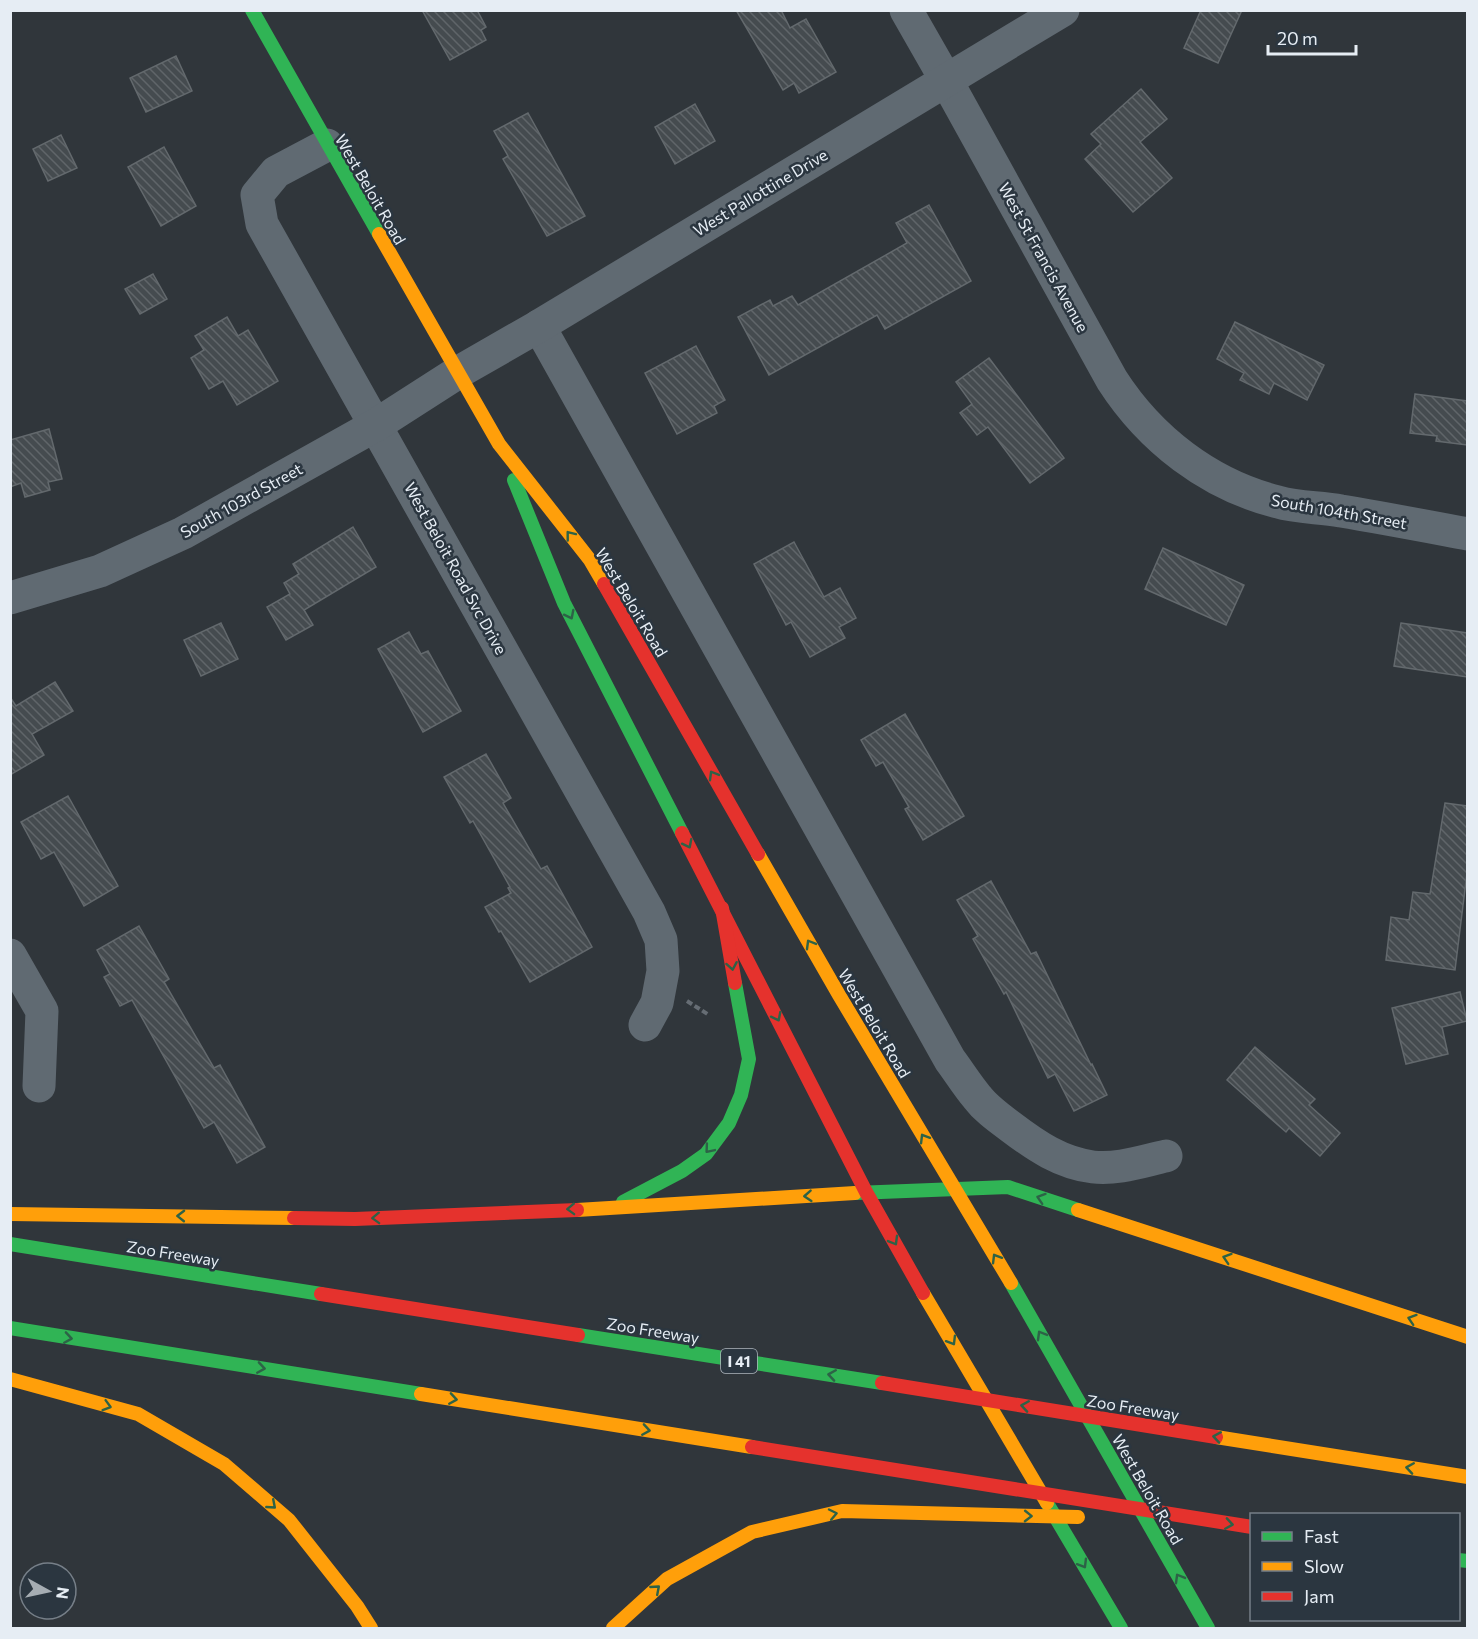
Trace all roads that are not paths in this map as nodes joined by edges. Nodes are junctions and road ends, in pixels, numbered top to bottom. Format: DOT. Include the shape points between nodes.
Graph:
graph roads {
  1 [pos="252,10"];
  2 [pos="906,10"];
  3 [pos="1063,10"];
  4 [pos="946,80"];
  5 [pos="327,145"];
  6 [pos="539,326"];
  7 [pos="457,373"];
  8 [pos="376,425"];
  9 [pos="499,444"];
  10 [pos="1214,478"];
  11 [pos="1467,534"];
  12 [pos="10,598"];
  13 [pos="722,908"];
  14 [pos="10,955"];
  15 [pos="645,1025"];
  16 [pos="39,1086"];
  17 [pos="1166,1156"];
  18 [pos="954,1188"];
  19 [pos="866,1192"];
  20 [pos="614,1208"];
  21 [pos="10,1214"];
  22 [pos="10,1244"];
  23 [pos="10,1328"];
  24 [pos="1467,1337"];
  25 [pos="10,1379"];
  26 [pos="1467,1477"];
  27 [pos="1089,1517"];
  28 [pos="1112,1518"];
  29 [pos="1206,1520"];
  30 [pos="1250,1527"];
  31 [pos="371,1629"];
  32 [pos="613,1629"];
  33 [pos="1121,1629"];
  34 [pos="1208,1629"];
  1 -- 5 [label="main road, West Beloit Road"];
  2 -- 4 [label="street, West St Francis Avenue"];
  3 -- 4 [label="street, West Pallottine Drive"];
  4 -- 6 [label="street, West Pallottine Drive"];
  4 -- 10 [label="street, West St Francis Avenue" via="1121,394 1169,446"];
  5 -- 7 [label="main road, West Beloit Road"];
  5 -- 8 [label="street, West Beloit Road Svc Drive" via="276,172 256,195 262,224"];
  6 -- 7 [label="street, West Pallottine Drive"];
  6 -- 17 [label="street" via="950,1060 978,1098 1033,1144 1075,1163 1118,1166"];
  7 -- 8 [label="street, South 103rd Street"];
  7 -- 9 [label="main road, West Beloit Road"];
  8 -- 12 [label="street, South 103rd Street" via="183,533 100,571"];
  8 -- 15 [label="street, West Beloit Road Svc Drive" via="649,912 661,940 663,970 657,1003"];
  9 -- 13 [label="main road, West Beloit Road, one-way" via="564,603"];
  18 -- 9 [label="main road, West Beloit Road, one-way" via="590,560"];
  10 -- 11 [label="street, South 104th Street" via="1279,503"];
  13 -- 19 [label="main road, West Beloit Road, one-way"];
  13 -- 20 [label="main road, one-way" via="749,1059 741,1095 729,1123 706,1154"];
  14 -- 16 [label="street" via="42,1011"];
  18 -- 19 [label="main road"];
  24 -- 18 [label="main road, one-way" via="1008,1187"];
  34 -- 18 [label="main road, West Beloit Road, one-way"];
  19 -- 20 [label="main road, one-way"];
  19 -- 33 [label="main road, West Beloit Road, one-way"];
  20 -- 21 [label="main road, one-way" via="355,1219"];
  26 -- 22 [label="main road, Zoo Freeway / I 41, one-way"];
  23 -- 29 [label="main road, one-way"];
  25 -- 31 [label="main road, one-way" via="138,1414 224,1464 289,1520"];
  32 -- 27 [label="main road, one-way" via="667,1579 753,1532 842,1511"];
  28 -- 29 [label="main road"];
  29 -- 30 [label="main road, one-way"];
}
